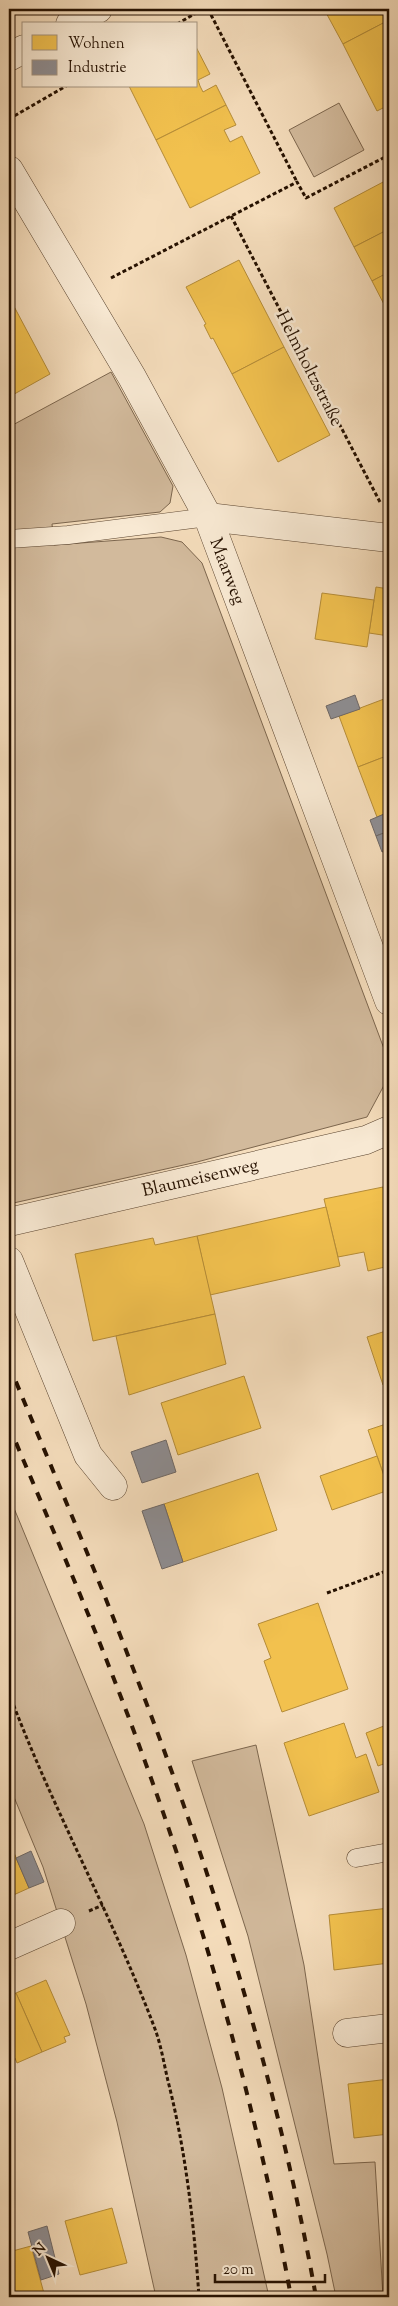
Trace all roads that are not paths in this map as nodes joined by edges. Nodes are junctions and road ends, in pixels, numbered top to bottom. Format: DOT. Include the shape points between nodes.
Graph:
graph roads {
  1 [pos="98,9"];
  2 [pos="74,22"];
  3 [pos="22,49"];
  4 [pos="9,57"];
  5 [pos="9,170"];
  6 [pos="208,517"];
  7 [pos="387,525"];
  8 [pos="9,539"];
  9 [pos="389,1001"];
  10 [pos="389,1130"];
  11 [pos="9,1222"];
  12 [pos="9,1261"];
  13 [pos="113,1486"];
  14 [pos="389,1852"];
  15 [pos="356,1858"];
  16 [pos="62,1923"];
  17 [pos="9,1946"];
  18 [pos="389,2028"];
  19 [pos="347,2032"];
  1 -- 2 [label="street"];
  3 -- 4 [label="street"];
  5 -- 6 [label="street, Maarweg" via="132,377"];
  6 -- 7 [label="street"];
  6 -- 8 [label="lane" via="68,535"];
  6 -- 9 [label="street, Maarweg"];
  10 -- 11 [label="street, Blaumeisenweg" via="366,1140"];
  12 -- 13 [label="street" via="88,1455"];
  14 -- 15 [label="lane"];
  16 -- 17 [label="street"];
  18 -- 19 [label="street"];
}
